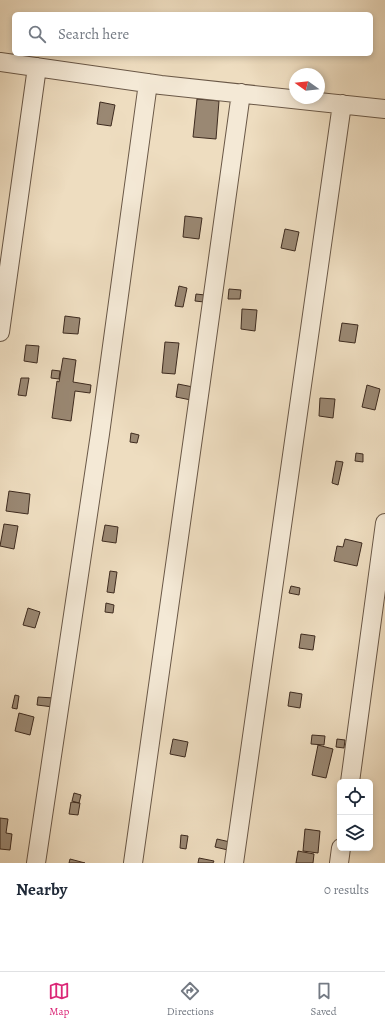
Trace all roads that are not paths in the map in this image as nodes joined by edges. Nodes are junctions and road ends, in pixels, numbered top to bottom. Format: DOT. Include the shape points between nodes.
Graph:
graph roads {
  1 [pos="0,62"];
  2 [pos="37,67"];
  3 [pos="148,83"];
  4 [pos="241,93"];
  5 [pos="342,104"];
  6 [pos="385,109"];
  7 [pos="0,332"];
  8 [pos="385,523"];
  9 [pos="350,779"];
  10 [pos="341,851"];
  11 [pos="36,863"];
  12 [pos="133,863"];
  13 [pos="234,863"];
  14 [pos="339,863"];
  1 -- 2 [label="street"];
  2 -- 3 [label="street"];
  2 -- 7 [label="street"];
  3 -- 4 [label="street"];
  3 -- 11 [label="street" via="100,434"];
  4 -- 5 [label="street"];
  4 -- 12 [label="street"];
  5 -- 6 [label="street"];
  5 -- 13 [label="street"];
  8 -- 9 [label="street"];
  10 -- 14 [label="street"];
}
